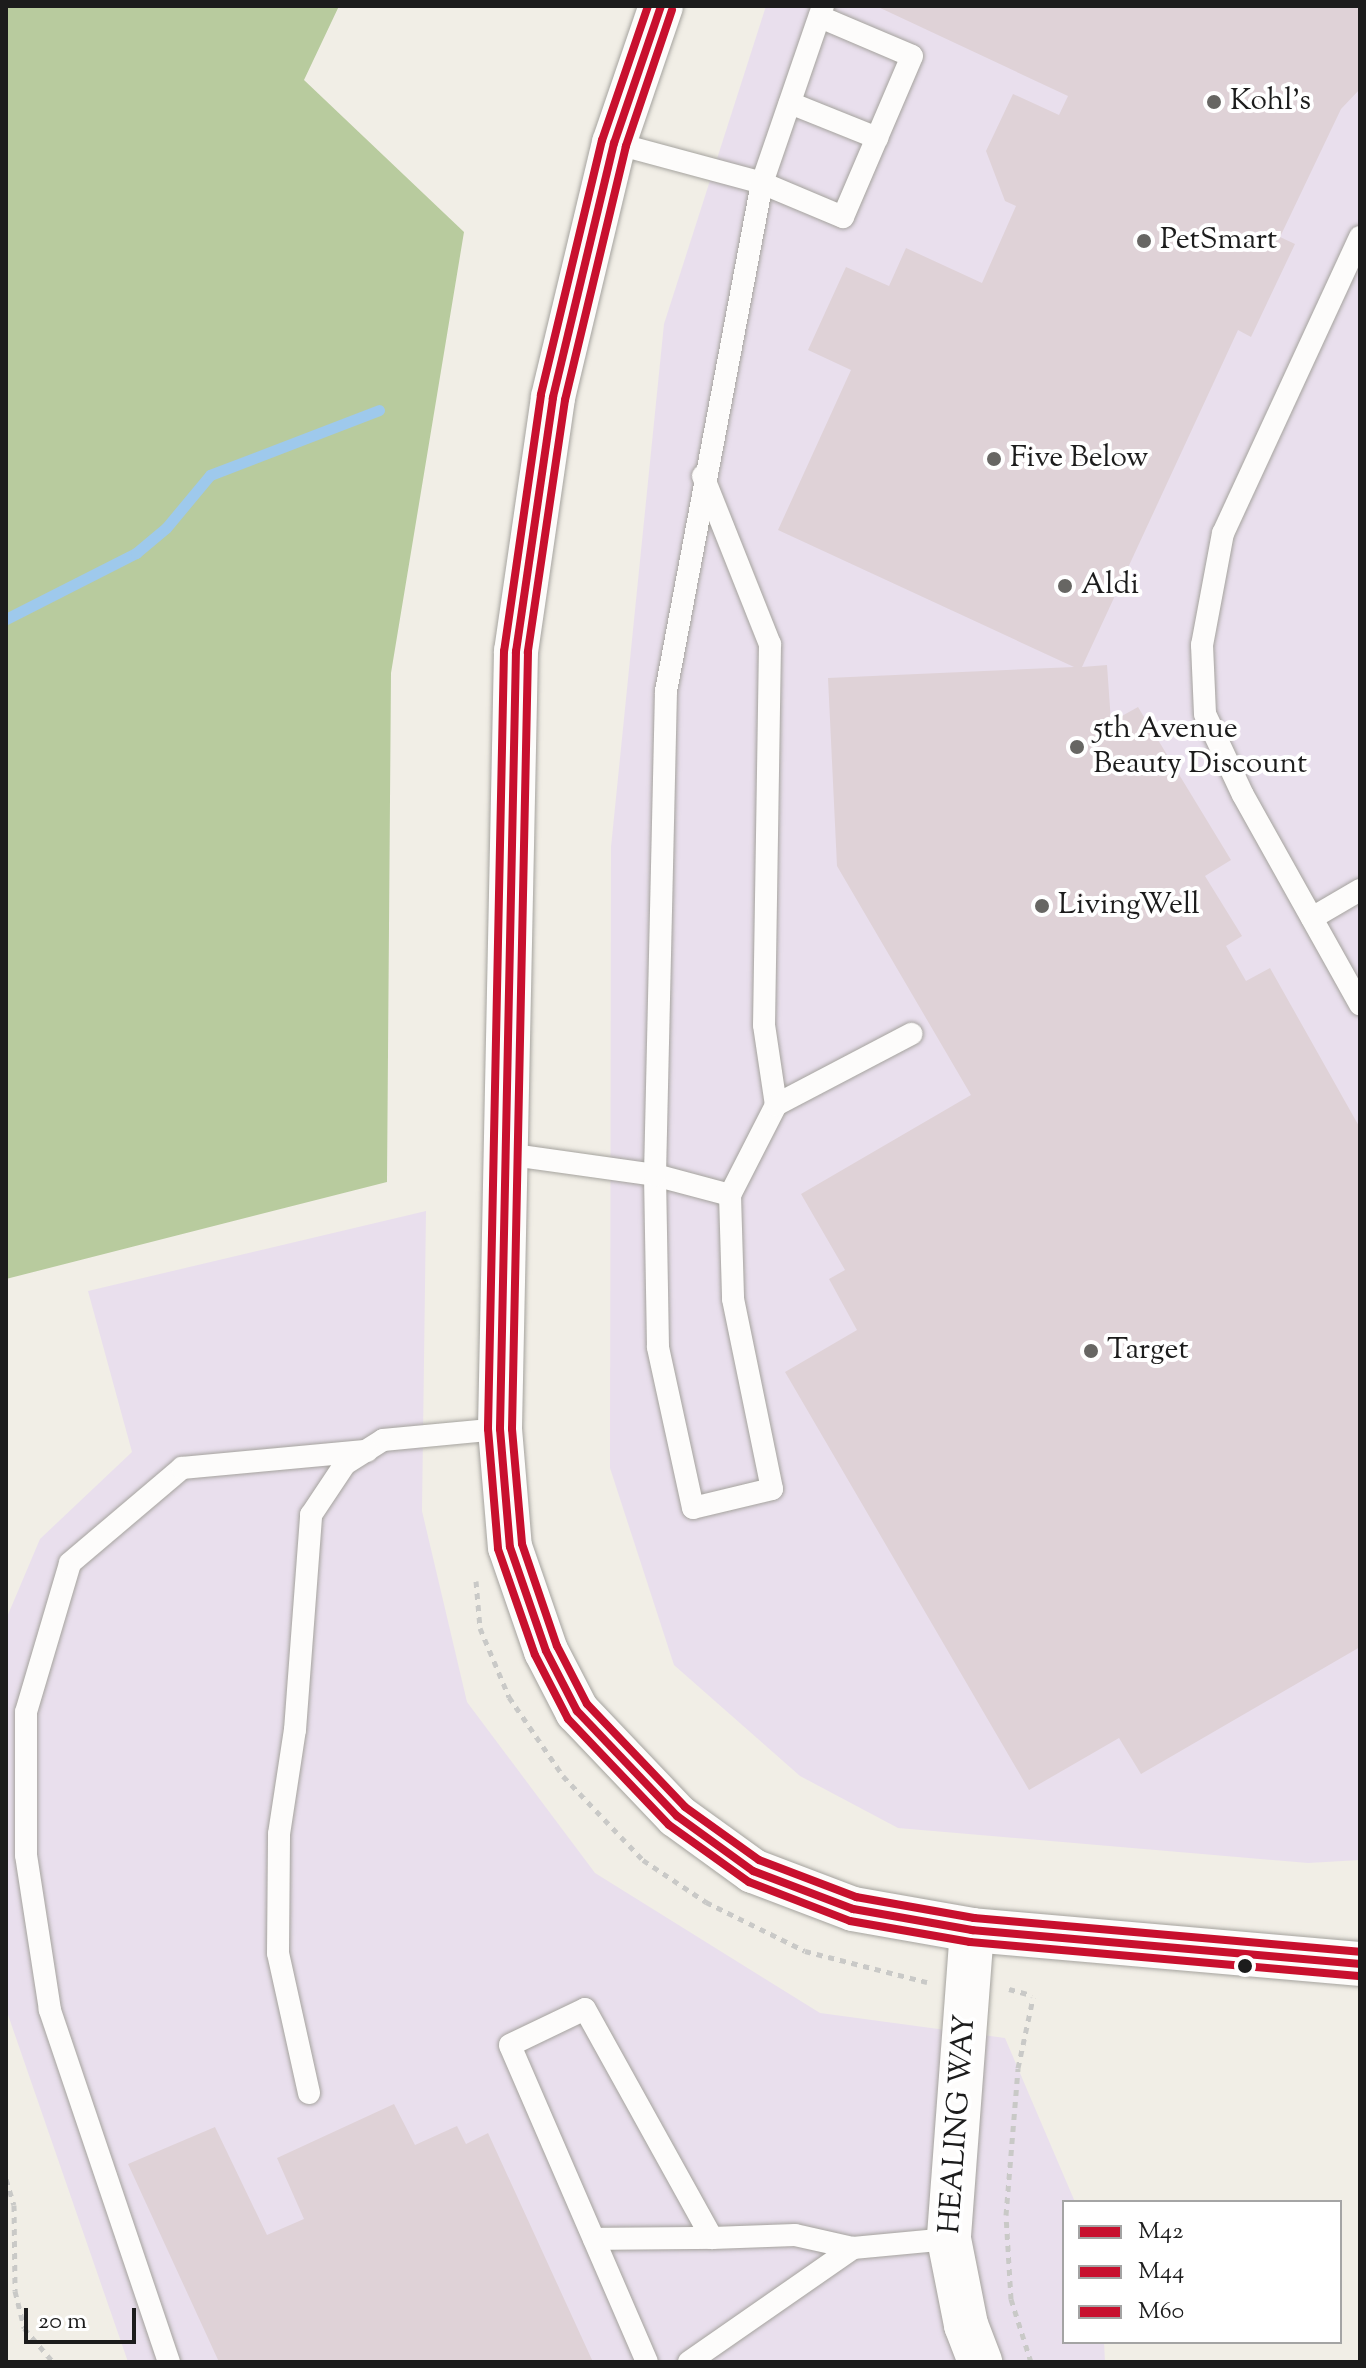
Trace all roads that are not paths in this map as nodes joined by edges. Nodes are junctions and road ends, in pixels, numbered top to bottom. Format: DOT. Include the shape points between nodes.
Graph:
graph roads {
  1 [pos="661,6"];
  2 [pos="822,11"];
  3 [pos="790,103"];
  4 [pos="877,138"];
  5 [pos="614,143"];
  6 [pos="762,183"];
  7 [pos="1360,237"];
  8 [pos="703,475"];
  9 [pos="1360,890"];
  10 [pos="1312,918"];
  11 [pos="1360,1004"];
  12 [pos="911,1034"];
  13 [pos="776,1105"];
  14 [pos="506,1154"];
  15 [pos="655,1175"];
  16 [pos="730,1195"];
  17 [pos="500,1429"];
  18 [pos="367,1451"];
  19 [pos="972,1930"];
  20 [pos="1360,1964"];
  21 [pos="309,2093"];
  22 [pos="712,2238"];
  23 [pos="594,2239"];
  24 [pos="949,2239"];
  25 [pos="853,2248"];
  26 [pos="169,2362"];
  27 [pos="647,2362"];
  28 [pos="689,2362"];
  29 [pos="980,2362"];
  1 -- 5 [label="street"];
  2 -- 3 [label="lane"];
  2 -- 4 [label="lane" via="912,56"];
  3 -- 4 [label="lane"];
  3 -- 6 [label="lane"];
  4 -- 6 [label="lane" via="843,217"];
  5 -- 6 [label="lane"];
  5 -- 14 [label="street" via="553,398 516,651"];
  6 -- 8 [label="lane"];
  7 -- 10 [label="lane" via="1223,533 1202,645 1205,714"];
  8 -- 13 [label="lane" via="770,644 764,1025"];
  8 -- 15 [label="lane" via="666,691"];
  9 -- 10 [label="lane"];
  10 -- 11 [label="lane"];
  12 -- 13 [label="lane"];
  13 -- 16 [label="lane"];
  14 -- 15 [label="lane"];
  14 -- 17 [label="street"];
  15 -- 16 [label="lane"];
  15 -- 16 [label="lane" via="658,1347 693,1508 772,1489 733,1299"];
  17 -- 18 [label="lane" via="383,1440"];
  17 -- 19 [label="street" via="510,1547 546,1651 577,1711 605,1743 677,1816 753,1871 853,1909"];
  18 -- 21 [label="lane" via="345,1464 311,1515 295,1730 279,1834 278,1953"];
  18 -- 26 [label="lane" via="182,1468 70,1563 26,1712 26,1855 50,2010"];
  19 -- 20 [label="street"];
  19 -- 24 [label="street, HEALING WAY"];
  22 -- 23 [label="lane"];
  22 -- 23 [label="lane" via="585,2009 510,2045"];
  22 -- 25 [label="lane" via="795,2235"];
  23 -- 27 [label="lane"];
  24 -- 25 [label="lane"];
  24 -- 29 [label="street, HEALING WAY" via="966,2325"];
  25 -- 28 [label="lane"];
}
